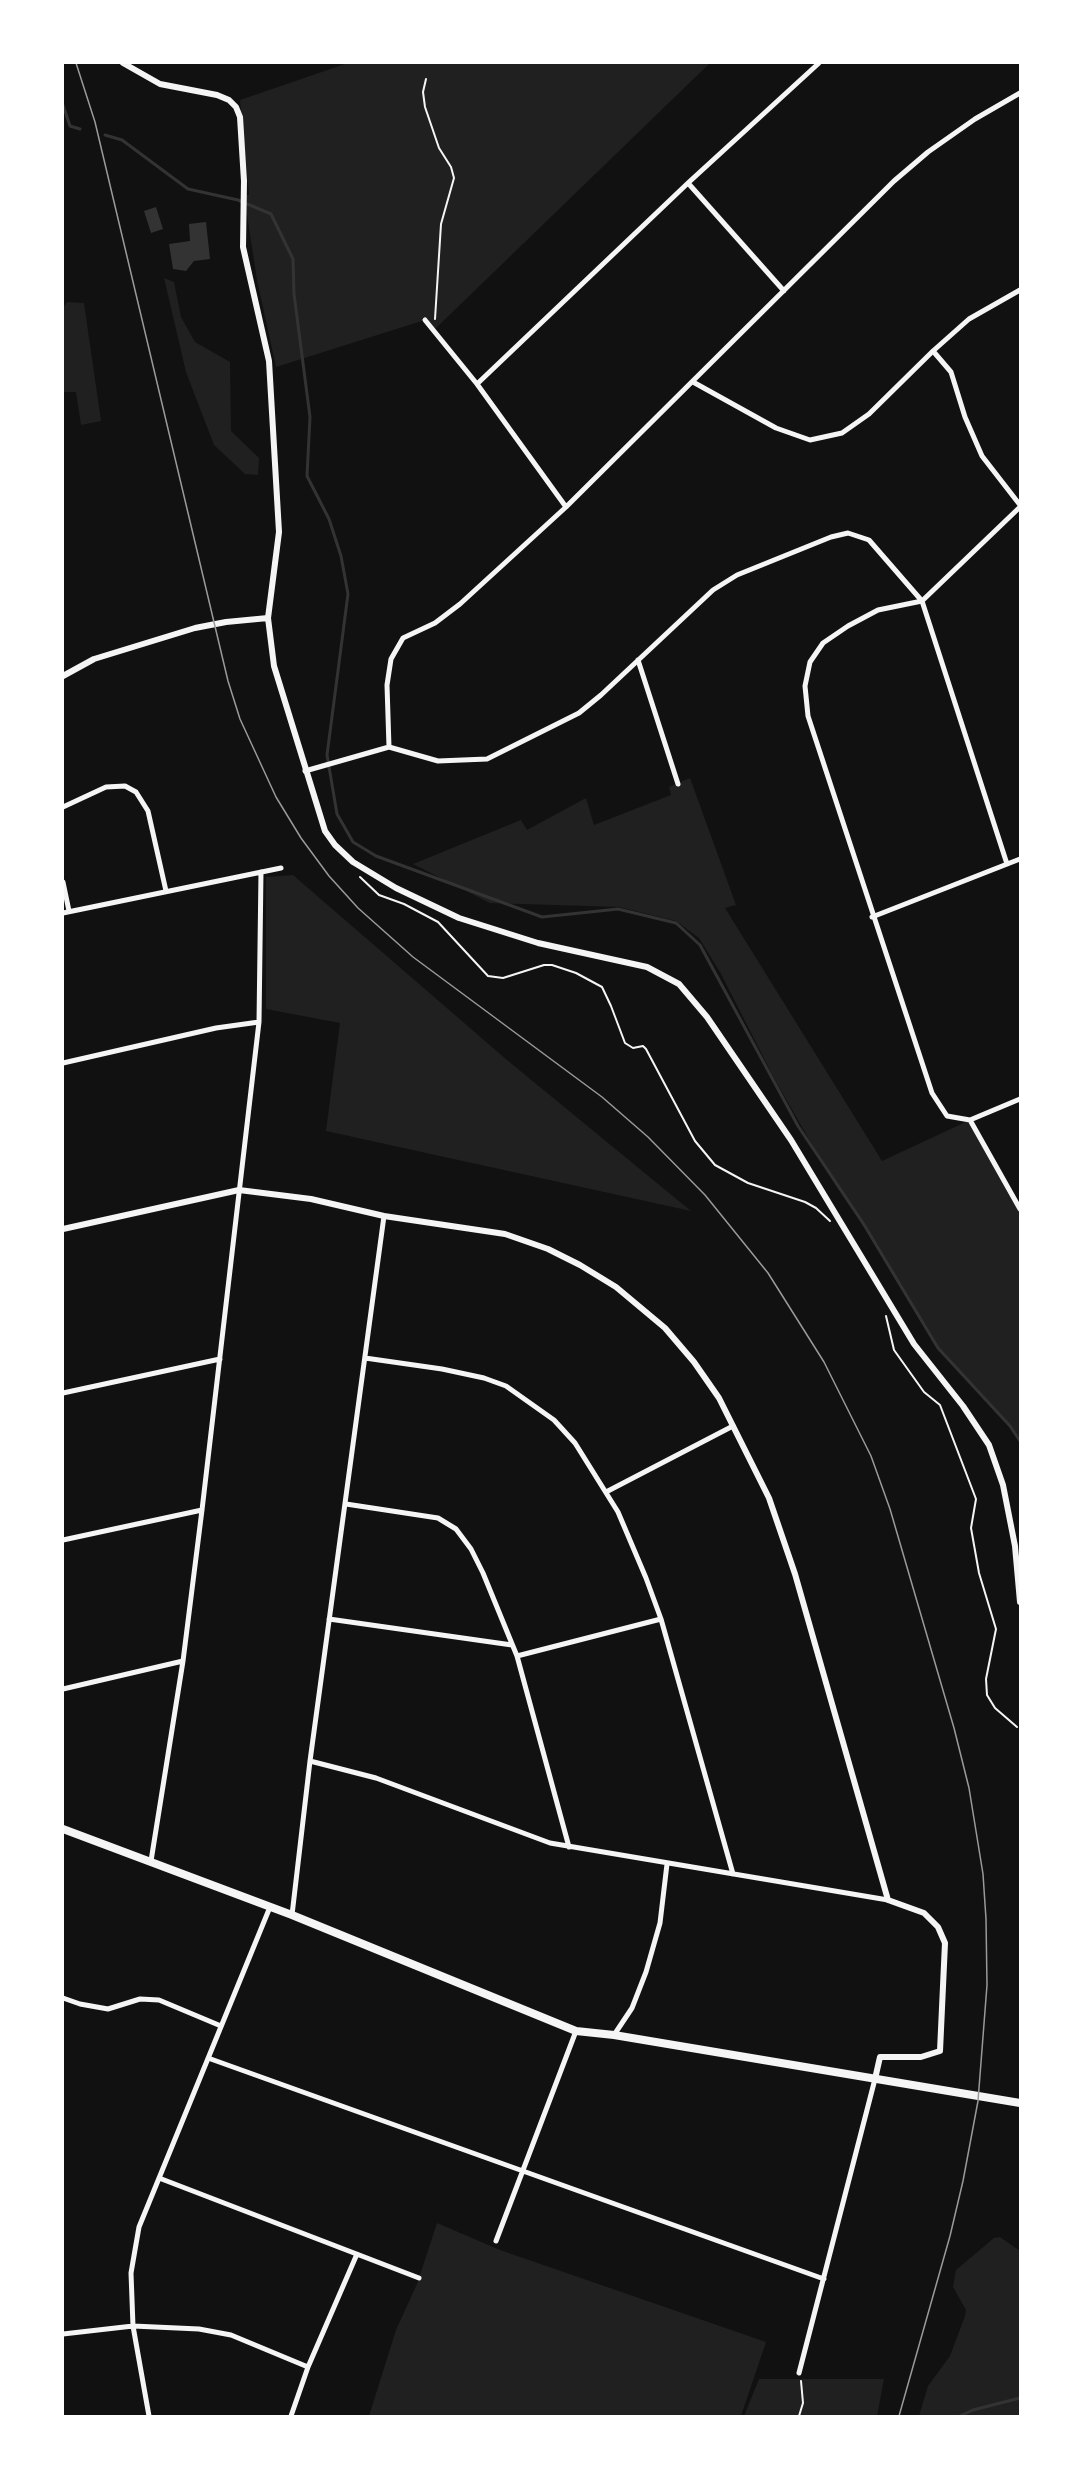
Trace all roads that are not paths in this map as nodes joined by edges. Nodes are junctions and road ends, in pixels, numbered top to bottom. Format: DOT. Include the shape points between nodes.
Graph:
graph roads {
  1 [pos="123,63"];
  2 [pos="819,63"];
  3 [pos="1020,93"];
  4 [pos="688,183"];
  5 [pos="1020,290"];
  6 [pos="784,291"];
  7 [pos="425,320"];
  8 [pos="933,351"];
  9 [pos="693,382"];
  10 [pos="477,384"];
  11 [pos="1020,506"];
  12 [pos="566,507"];
  13 [pos="922,602"];
  14 [pos="268,618"];
  15 [pos="638,660"];
  16 [pos="63,676"];
  17 [pos="389,747"];
  18 [pos="305,771"];
  19 [pos="678,784"];
  20 [pos="63,807"];
  21 [pos="1020,859"];
  22 [pos="1007,864"];
  23 [pos="281,868"];
  24 [pos="261,872"];
  25 [pos="63,882"];
  26 [pos="166,891"];
  27 [pos="66,912"];
  28 [pos="872,917"];
  29 [pos="259,1022"];
  30 [pos="63,1063"];
  31 [pos="1020,1099"];
  32 [pos="970,1120"];
  33 [pos="239,1190"];
  34 [pos="1020,1209"];
  35 [pos="384,1216"];
  36 [pos="63,1229"];
  37 [pos="365,1358"];
  38 [pos="220,1359"];
  39 [pos="63,1394"];
  40 [pos="733,1426"];
  41 [pos="606,1492"];
  42 [pos="346,1504"];
  43 [pos="202,1510"];
  44 [pos="63,1540"];
  45 [pos="1020,1602"];
  46 [pos="329,1619"];
  47 [pos="661,1619"];
  48 [pos="512,1645"];
  49 [pos="517,1656"];
  50 [pos="183,1661"];
  51 [pos="63,1689"];
  52 [pos="310,1761"];
  53 [pos="63,1829"];
  54 [pos="569,1847"];
  55 [pos="150,1861"];
  56 [pos="668,1864"];
  57 [pos="733,1874"];
  58 [pos="888,1900"];
  59 [pos="270,1907"];
  60 [pos="292,1915"];
  61 [pos="63,1998"];
  62 [pos="221,2026"];
  63 [pos="576,2031"];
  64 [pos="614,2035"];
  65 [pos="208,2058"];
  66 [pos="875,2079"];
  67 [pos="1020,2103"];
  68 [pos="522,2172"];
  69 [pos="159,2178"];
  70 [pos="496,2241"];
  71 [pos="357,2254"];
  72 [pos="419,2278"];
  73 [pos="824,2279"];
  74 [pos="134,2326"];
  75 [pos="63,2334"];
  76 [pos="308,2367"];
  77 [pos="799,2373"];
  78 [pos="149,2416"];
  79 [pos="291,2416"];
  1 -- 14 [label="street" via="160,84 229,100 240,117 243,247 269,361 272,402 279,532"];
  2 -- 4 [label="street"];
  3 -- 6 [label="street" via="928,152"];
  4 -- 6 [label="street"];
  4 -- 10 [label="street"];
  5 -- 8 [label="street" via="969,320"];
  6 -- 9 [label="street"];
  7 -- 10 [label="street"];
  8 -- 9 [label="street" via="869,414 842,433 810,440 776,428"];
  8 -- 11 [label="street" via="951,372 982,456"];
  9 -- 12 [label="street"];
  10 -- 12 [label="street"];
  11 -- 13 [label="street"];
  12 -- 17 [label="street" via="460,604 403,638 391,659 387,685"];
  13 -- 15 [label="street" via="869,540 848,533 737,575 713,590"];
  13 -- 22 [label="street"];
  13 -- 28 [label="street" via="878,610 823,642 810,662 805,686 808,716"];
  14 -- 16 [label="street" via="195,628 94,659"];
  14 -- 18 [label="street" via="274,666"];
  15 -- 17 [label="street" via="579,712 487,759 438,761"];
  15 -- 19 [label="street"];
  17 -- 18 [label="street"];
  18 -- 45 [label="street" via="325,831 335,845 353,862 396,888 459,918 538,943 647,967 679,984 707,1017 791,1140 914,1344 963,1406 994,1454 1014,1546"];
  20 -- 26 [label="street" via="106,787 125,786 136,792 148,811"];
  21 -- 22 [label="street"];
  22 -- 28 [label="street"];
  23 -- 24 [label="street"];
  24 -- 26 [label="street"];
  24 -- 29 [label="street"];
  25 -- 27 [label="street"];
  26 -- 27 [label="street"];
  28 -- 32 [label="street" via="932,1093 947,1116"];
  29 -- 30 [label="street"];
  29 -- 33 [label="street"];
  31 -- 32 [label="street"];
  32 -- 34 [label="street"];
  33 -- 35 [label="street" via="311,1199"];
  33 -- 36 [label="street"];
  33 -- 38 [label="street"];
  35 -- 37 [label="street"];
  35 -- 40 [label="street" via="505,1234 580,1264 616,1287 665,1328 694,1362"];
  37 -- 41 [label="street" via="442,1369 506,1386 554,1420 575,1443"];
  37 -- 42 [label="street"];
  38 -- 39 [label="street"];
  38 -- 43 [label="street"];
  40 -- 41 [label="street"];
  40 -- 58 [label="street" via="769,1498 795,1574"];
  41 -- 47 [label="street"];
  42 -- 46 [label="street"];
  42 -- 48 [label="street" via="438,1518 456,1529 483,1573"];
  43 -- 44 [label="street"];
  43 -- 50 [label="street"];
  46 -- 48 [label="street"];
  46 -- 52 [label="street"];
  47 -- 49 [label="street"];
  47 -- 57 [label="street"];
  48 -- 49 [label="street"];
  49 -- 54 [label="street"];
  50 -- 51 [label="street"];
  50 -- 55 [label="street"];
  52 -- 54 [label="street" via="376,1778"];
  52 -- 60 [label="street"];
  53 -- 55 [label="main road"];
  54 -- 56 [label="street"];
  55 -- 59 [label="main road"];
  56 -- 57 [label="street"];
  56 -- 64 [label="street" via="660,1923 646,1972 632,2008"];
  57 -- 58 [label="street"];
  58 -- 66 [label="street" via="924,1913 938,1927 945,1943 941,2045 940,2051 921,2057 880,2057"];
  59 -- 60 [label="main road"];
  59 -- 62 [label="street"];
  60 -- 63 [label="main road"];
  61 -- 62 [label="street" via="108,2009 140,1999 159,2000"];
  62 -- 65 [label="street"];
  63 -- 64 [label="main road"];
  63 -- 68 [label="street"];
  64 -- 66 [label="main road"];
  65 -- 68 [label="street"];
  65 -- 69 [label="street"];
  66 -- 67 [label="main road"];
  66 -- 73 [label="street"];
  68 -- 70 [label="street"];
  68 -- 73 [label="street"];
  69 -- 71 [label="street"];
  69 -- 74 [label="street" via="139,2227 131,2273"];
  71 -- 72 [label="street"];
  71 -- 76 [label="street"];
  73 -- 77 [label="street"];
  74 -- 75 [label="street"];
  74 -- 76 [label="street" via="199,2329 231,2335"];
  74 -- 78 [label="street"];
  76 -- 79 [label="street"];
}
